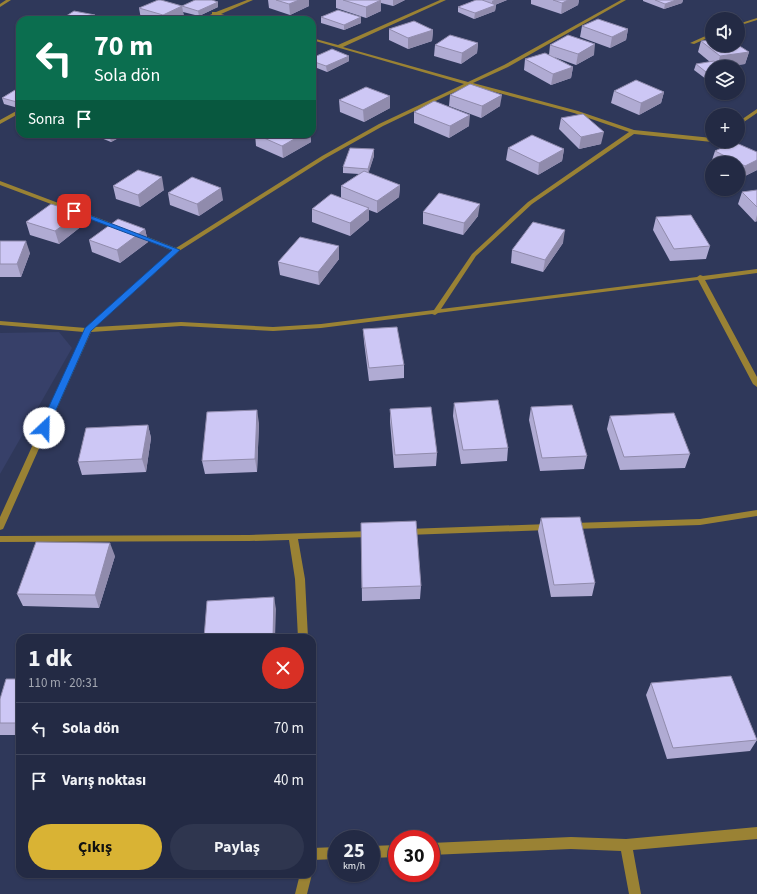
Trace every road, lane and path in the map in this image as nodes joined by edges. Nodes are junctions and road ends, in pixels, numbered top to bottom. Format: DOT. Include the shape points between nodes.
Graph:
graph roads {
  1 [pos="9,0"];
  2 [pos="251,0"];
  3 [pos="444,0"];
  4 [pos="624,0"];
  5 [pos="0,6"];
  6 [pos="214,13"];
  7 [pos="208,16"];
  8 [pos="225,16"];
  9 [pos="757,18"];
  10 [pos="745,22"];
  11 [pos="705,37"];
  12 [pos="316,40"];
  13 [pos="692,43"];
  14 [pos="340,46"];
  15 [pos="471,83"];
  16 [pos="757,111"];
  17 [pos="16,113"];
  18 [pos="745,119"];
  19 [pos="0,122"];
  20 [pos="633,132"];
  21 [pos="705,140"];
  22 [pos="732,148"];
  23 [pos="743,152"];
  24 [pos="0,183"];
  25 [pos="125,230"];
  26 [pos="132,233"];
  27 [pos="177,250"];
  28 [pos="757,271"];
  29 [pos="700,277"];
  30 [pos="436,313"];
  31 [pos="0,323"];
  32 [pos="88,330"];
  33 [pos="757,384"];
  34 [pos="757,513"];
  35 [pos="0,527"];
  36 [pos="381,533"];
  37 [pos="397,533"];
  38 [pos="293,536"];
  39 [pos="0,539"];
  40 [pos="303,634"];
  41 [pos="757,833"];
  42 [pos="626,845"];
  43 [pos="440,849"];
  44 [pos="328,853"];
  45 [pos="316,854"];
  46 [pos="305,878"];
  47 [pos="301,894"];
  48 [pos="635,894"];
  1 -- 5 [label="street"];
  2 -- 6 [label="street"];
  3 -- 14 [label="street"];
  4 -- 15 [label="street"];
  6 -- 7 [label="street"];
  6 -- 8 [label="street"];
  9 -- 10 [label="street"];
  11 -- 13 [label="street"];
  12 -- 14 [label="street"];
  14 -- 15 [label="street"];
  15 -- 20 [label="street" via="576,112"];
  15 -- 27 [label="street" via="381,126 324,157"];
  16 -- 18 [label="street"];
  17 -- 19 [label="street"];
  20 -- 21 [label="street"];
  20 -- 30 [label="street" via="530,203 474,255"];
  22 -- 23 [label="street"];
  24 -- 25 [label="street"];
  26 -- 27 [label="street"];
  27 -- 32 [label="street"];
  28 -- 29 [label="street"];
  29 -- 30 [label="street"];
  29 -- 33 [label="street"];
  30 -- 32 [label="street" via="273,329 181,324"];
  31 -- 32 [label="street"];
  32 -- 35 [label="street"];
  34 -- 37 [label="street" via="700,522"];
  36 -- 38 [label="street"];
  38 -- 39 [label="street"];
  38 -- 40 [label="street" via="300,579"];
  41 -- 42 [label="street"];
  42 -- 43 [label="street" via="572,843"];
  42 -- 48 [label="street"];
  44 -- 45 [label="street"];
  46 -- 47 [label="street"];
}
